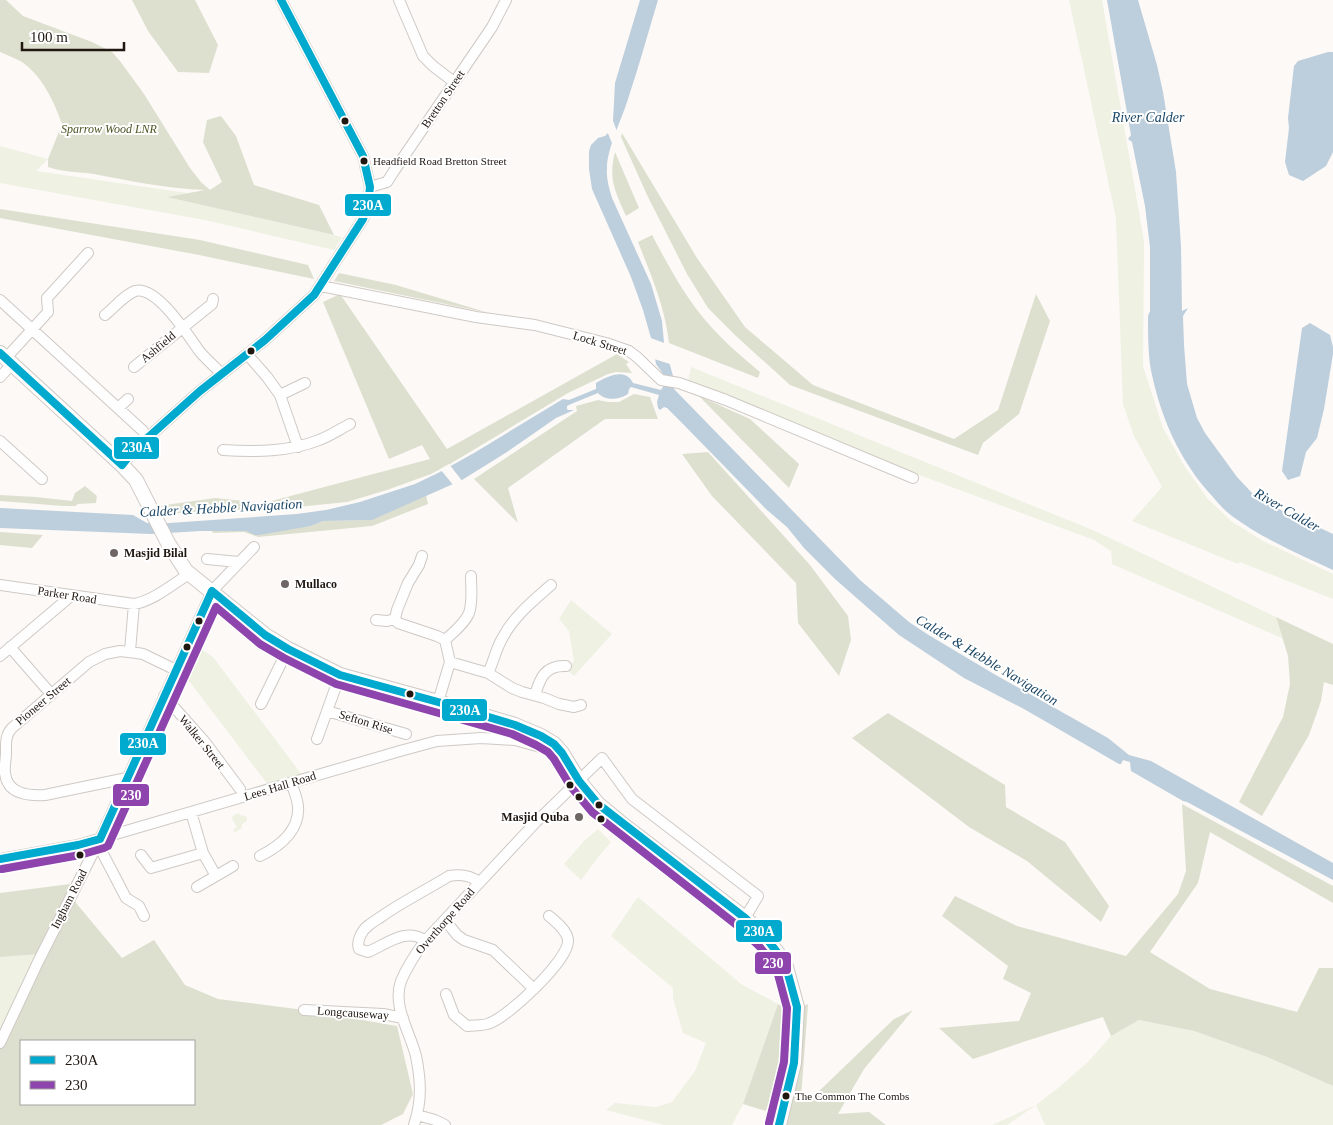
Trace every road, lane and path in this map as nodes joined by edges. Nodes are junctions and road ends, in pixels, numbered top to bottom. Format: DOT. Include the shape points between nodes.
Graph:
graph roads {
  1 [pos="281,0"];
  2 [pos="399,0"];
  3 [pos="506,0"];
  4 [pos="454,82"];
  5 [pos="370,187"];
  6 [pos="88,253"];
  7 [pos="321,286"];
  8 [pos="213,299"];
  9 [pos="0,300"];
  10 [pos="105,315"];
  11 [pos="182,327"];
  12 [pos="33,330"];
  13 [pos="247,354"];
  14 [pos="6,359"];
  15 [pos="134,367"];
  16 [pos="222,374"];
  17 [pos="0,377"];
  18 [pos="305,383"];
  19 [pos="280,395"];
  20 [pos="128,399"];
  21 [pos="118,408"];
  22 [pos="350,424"];
  23 [pos="143,431"];
  24 [pos="0,441"];
  25 [pos="298,447"];
  26 [pos="223,450"];
  27 [pos="122,465"];
  28 [pos="913,478"];
  29 [pos="42,479"];
  30 [pos="254,547"];
  31 [pos="422,556"];
  32 [pos="207,559"];
  33 [pos="239,562"];
  34 [pos="189,574"];
  35 [pos="471,576"];
  36 [pos="0,585"];
  37 [pos="551,586"];
  38 [pos="212,591"];
  39 [pos="71,596"];
  40 [pos="134,604"];
  41 [pos="376,620"];
  42 [pos="395,620"];
  43 [pos="446,640"];
  44 [pos="10,647"];
  45 [pos="288,649"];
  46 [pos="130,652"];
  47 [pos="0,656"];
  48 [pos="450,662"];
  49 [pos="566,666"];
  50 [pos="176,670"];
  51 [pos="488,673"];
  52 [pos="340,675"];
  53 [pos="51,694"];
  54 [pos="164,696"];
  55 [pos="535,696"];
  56 [pos="438,702"];
  57 [pos="261,704"];
  58 [pos="580,705"];
  59 [pos="327,710"];
  60 [pos="406,734"];
  61 [pos="317,739"];
  62 [pos="562,753"];
  63 [pos="128,778"];
  64 [pos="579,781"];
  65 [pos="292,783"];
  66 [pos="240,789"];
  67 [pos="191,812"];
  68 [pos="100,839"];
  69 [pos="203,853"];
  70 [pos="141,855"];
  71 [pos="260,856"];
  72 [pos="0,859"];
  73 [pos="233,866"];
  74 [pos="216,876"];
  75 [pos="479,882"];
  76 [pos="197,887"];
  77 [pos="144,916"];
  78 [pos="549,916"];
  79 [pos="566,916"];
  80 [pos="745,918"];
  81 [pos="445,920"];
  82 [pos="558,924"];
  83 [pos="425,940"];
  84 [pos="534,989"];
  85 [pos="446,994"];
  86 [pos="304,1010"];
  87 [pos="403,1018"];
  88 [pos="0,1043"];
  89 [pos="416,1120"];
  90 [pos="445,1125"];
  91 [pos="779,1125"];
  1 -- 5 [label="street" via="363,156"];
  2 -- 4 [label="street" via="424,56"];
  3 -- 4 [label="street, Bretton Street" via="492,27"];
  4 -- 5 [label="street, Bretton Street" via="386,182"];
  5 -- 7 [label="street" via="363,219"];
  6 -- 12 [label="street" via="47,298 48,312"];
  7 -- 13 [label="street"];
  7 -- 28 [label="street, Lock Street" via="543,327 606,342 637,356 661,380 726,400"];
  8 -- 11 [label="street, Ashfield" via="212,304"];
  9 -- 12 [label="street"];
  10 -- 11 [label="street, Ashfield" via="136,291 145,292 174,315"];
  11 -- 15 [label="street, Ashfield"];
  11 -- 16 [label="street, Ashfield"];
  12 -- 14 [label="street"];
  12 -- 21 [label="street"];
  13 -- 16 [label="street"];
  13 -- 19 [label="street"];
  14 -- 17 [label="street"];
  14 -- 27 [label="main road"];
  16 -- 27 [label="street" via="134,450"];
  18 -- 19 [label="street"];
  19 -- 25 [label="street"];
  20 -- 21 [label="street"];
  21 -- 23 [label="street"];
  22 -- 25 [label="street"];
  24 -- 29 [label="street"];
  25 -- 26 [label="street" via="254,452"];
  27 -- 34 [label="main road" via="136,480 168,543"];
  30 -- 33 [label="street, Ingham Road"];
  31 -- 42 [label="street"];
  32 -- 33 [label="street"];
  33 -- 38 [label="street, Ingham Road"];
  34 -- 38 [label="main road"];
  34 -- 40 [label="street, Parker Road" via="143,603"];
  35 -- 43 [label="street" via="468,615"];
  36 -- 39 [label="street, Parker Road"];
  37 -- 51 [label="street" via="512,623"];
  38 -- 45 [label="main road" via="265,635"];
  38 -- 50 [label="street, Ingham Road"];
  39 -- 40 [label="street, Parker Road"];
  39 -- 44 [label="street"];
  40 -- 46 [label="street"];
  41 -- 42 [label="street"];
  42 -- 43 [label="street"];
  43 -- 48 [label="street"];
  44 -- 47 [label="street"];
  44 -- 53 [label="street"];
  45 -- 52 [label="main road"];
  45 -- 57 [label="street"];
  46 -- 50 [label="street, Pioneer Street" via="143,654"];
  46 -- 53 [label="street, Pioneer Street" via="112,652 98,657"];
  48 -- 51 [label="street"];
  48 -- 56 [label="street"];
  49 -- 55 [label="street" via="560,665 545,672"];
  50 -- 54 [label="street, Ingham Road"];
  51 -- 55 [label="street" via="512,688"];
  52 -- 56 [label="main road"];
  52 -- 59 [label="street"];
  53 -- 63 [label="street, Pioneer Street" via="8,733 5,774 9,784 26,795 45,795"];
  54 -- 63 [label="street, Ingham Road"];
  54 -- 66 [label="street, Walker Street" via="205,742"];
  55 -- 58 [label="street" via="574,707"];
  56 -- 62 [label="main road" via="515,724 554,744"];
  59 -- 60 [label="street, Sefton Rise"];
  59 -- 61 [label="street"];
  62 -- 64 [label="main road"];
  62 -- 65 [label="street, Lees Hall Road" via="515,740 480,738 437,742"];
  63 -- 68 [label="street, Ingham Road"];
  64 -- 75 [label="street, Overthorpe Road"];
  64 -- 80 [label="main road" via="598,804 621,823"];
  64 -- 80 [label="street, Overthorpe Road" via="602,758 632,799 758,896"];
  65 -- 67 [label="street, Lees Hall Road"];
  65 -- 71 [label="street" via="298,804 296,821 273,855"];
  67 -- 68 [label="street, Lees Hall Road"];
  67 -- 69 [label="street"];
  68 -- 72 [label="street, Lees Hall Road"];
  68 -- 77 [label="street" via="102,852 126,898 139,906"];
  68 -- 88 [label="street, Ingham Road"];
  69 -- 70 [label="street" via="152,868"];
  69 -- 74 [label="street"];
  73 -- 74 [label="street"];
  74 -- 76 [label="street"];
  75 -- 81 [label="street, Overthorpe Road"];
  75 -- 83 [label="street" via="469,876 449,876 368,925 358,946 368,952 401,936 420,936"];
  78 -- 82 [label="street"];
  79 -- 82 [label="street"];
  80 -- 91 [label="main road" via="785,963 797,1007 794,1063"];
  81 -- 83 [label="street, Overthorpe Road"];
  81 -- 84 [label="street" via="464,940 492,950"];
  82 -- 84 [label="street" via="568,937 566,951"];
  83 -- 87 [label="street, Overthorpe Road" via="401,982 399,1005"];
  84 -- 85 [label="street" via="490,1024 467,1026 454,1015"];
  86 -- 87 [label="street, Longcauseway"];
  87 -- 89 [label="street, Overthorpe Road" via="416,1056 421,1089"];
  89 -- 90 [label="street" via="435,1120"];
}
